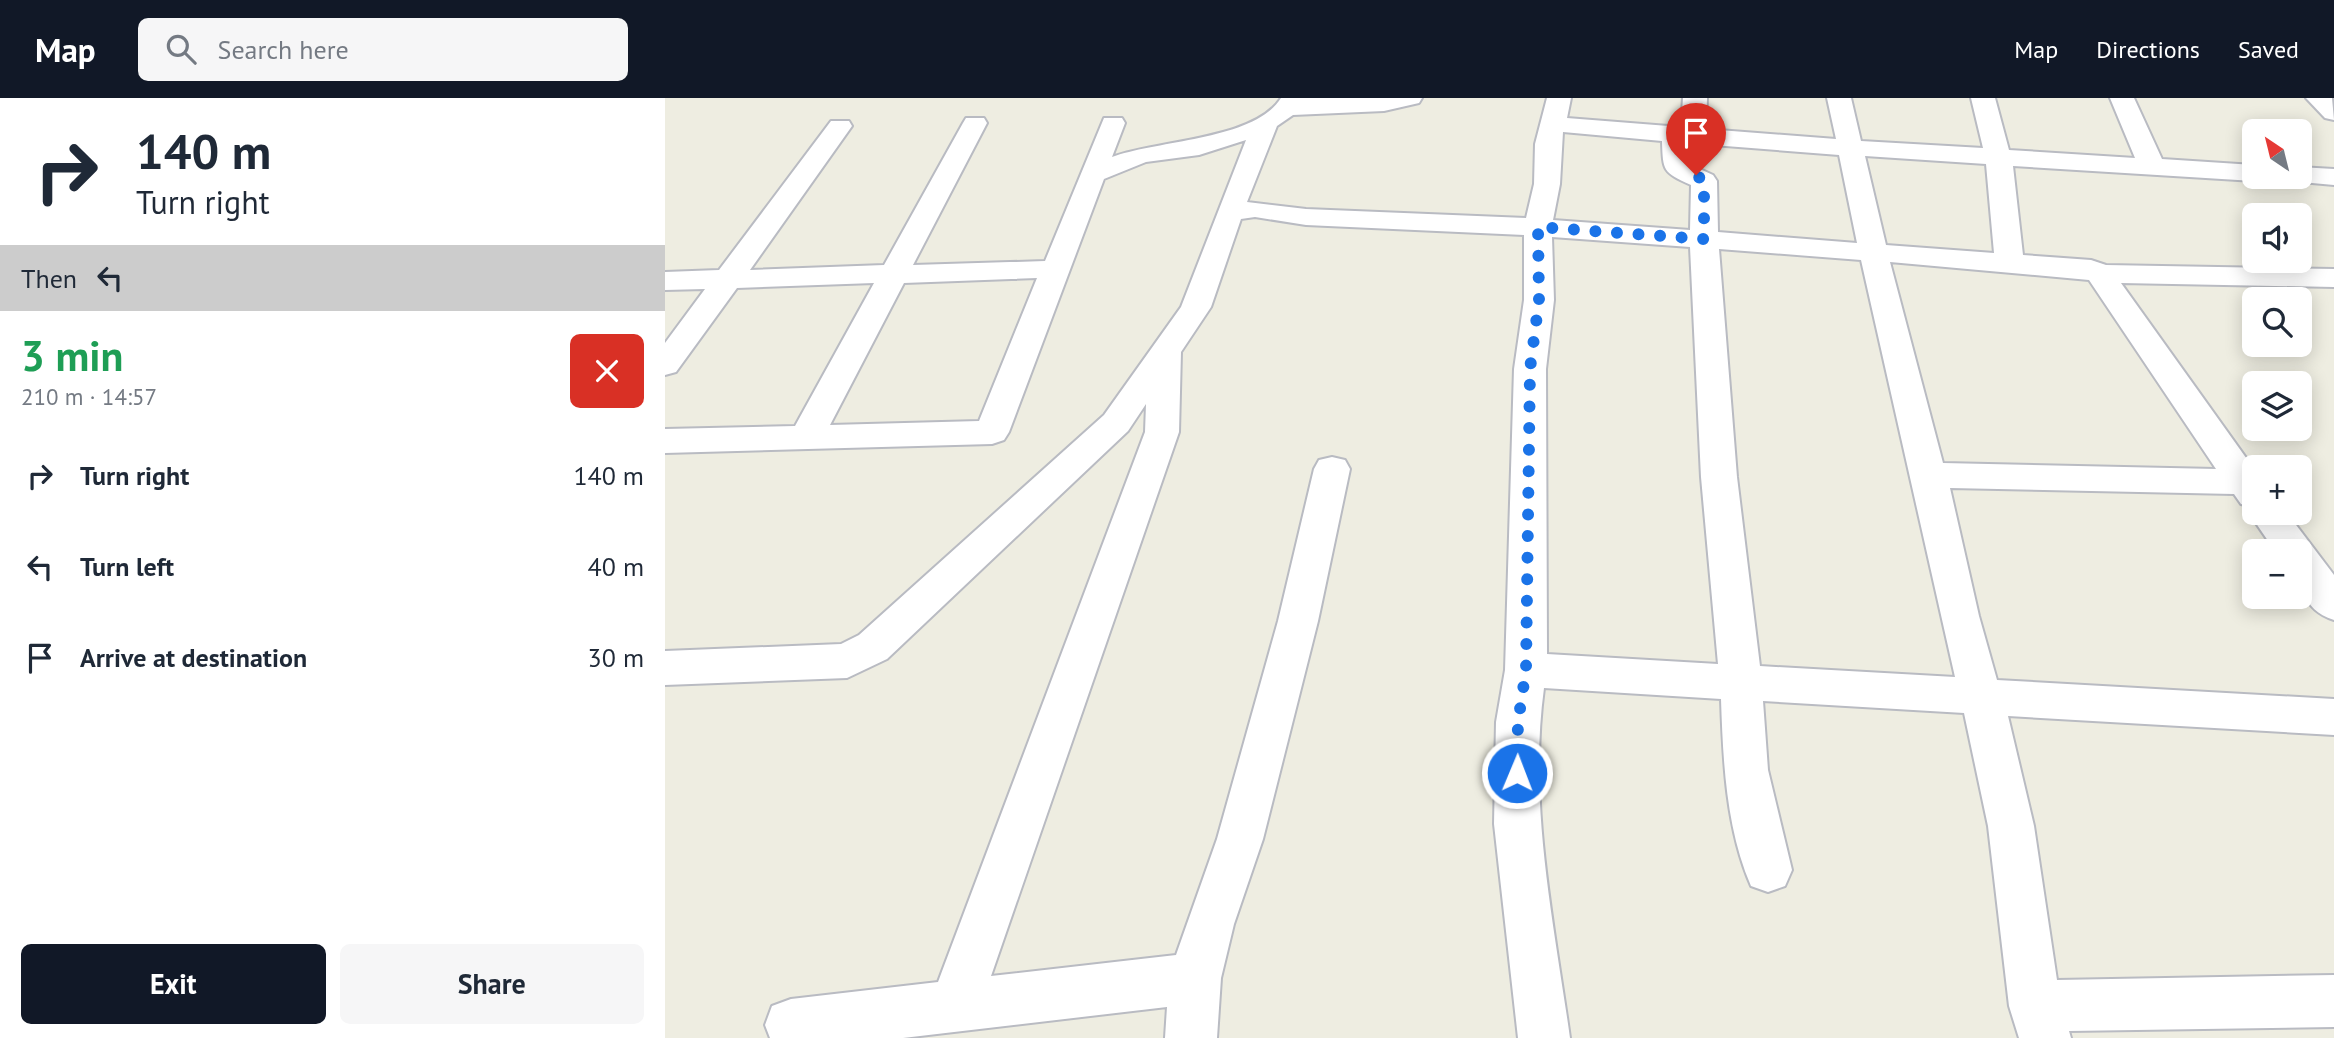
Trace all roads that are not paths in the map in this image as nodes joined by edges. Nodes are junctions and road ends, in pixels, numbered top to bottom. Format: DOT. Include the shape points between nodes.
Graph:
graph roads {
  1 [pos="1410,98"];
  2 [pos="1695,98"];
  3 [pos="1839,98"];
  4 [pos="1983,98"];
  5 [pos="2122,98"];
  6 [pos="2318,98"];
  7 [pos="1290,103"];
  8 [pos="1555,111"];
  9 [pos="2334,113"];
  10 [pos="975,123"];
  11 [pos="1112,123"];
  12 [pos="840,126"];
  13 [pos="1264,126"];
  14 [pos="1683,135"];
  15 [pos="1848,148"];
  16 [pos="1997,157"];
  17 [pos="2152,167"];
  18 [pos="2242,172"];
  19 [pos="1093,175"];
  20 [pos="2312,176"];
  21 [pos="2334,177"];
  22 [pos="1229,213"];
  23 [pos="1538,227"];
  24 [pos="1704,239"];
  25 [pos="1872,250"];
  26 [pos="2009,260"];
  27 [pos="1056,269"];
  28 [pos="894,274"];
  29 [pos="2100,274"];
  30 [pos="2334,278"];
  31 [pos="728,279"];
  32 [pos="665,281"];
  33 [pos="1165,351"];
  34 [pos="665,365"];
  35 [pos="807,435"];
  36 [pos="665,441"];
  37 [pos="1332,469"];
  38 [pos="1929,475"];
  39 [pos="2242,478"];
  40 [pos="2242,488"];
  41 [pos="2312,575"];
  42 [pos="2334,605"];
  43 [pos="665,668"];
  44 [pos="1526,670"];
  45 [pos="1741,683"];
  46 [pos="1982,699"];
  47 [pos="2334,717"];
  48 [pos="1767,870"];
  49 [pos="1195,978"];
  50 [pos="2334,1001"];
  51 [pos="955,1006"];
  52 [pos="2040,1022"];
  53 [pos="791,1025"];
  54 [pos="1191,1038"];
  55 [pos="1544,1038"];
  1 -- 7 [label="street" via="1384,104"];
  2 -- 14 [label="street"];
  3 -- 15 [label="street"];
  4 -- 16 [label="street"];
  5 -- 17 [label="street"];
  6 -- 9 [label="street"];
  7 -- 13 [label="street"];
  8 -- 14 [label="street"];
  8 -- 23 [label="street"];
  10 -- 28 [label="street"];
  11 -- 19 [label="street"];
  12 -- 31 [label="street"];
  13 -- 19 [label="street" via="1199,147 1141,155"];
  13 -- 22 [label="street"];
  14 -- 15 [label="street"];
  14 -- 24 [label="street" via="1676,167 1704,181"];
  15 -- 16 [label="street"];
  15 -- 25 [label="street"];
  16 -- 17 [label="street"];
  16 -- 26 [label="street"];
  17 -- 18 [label="street"];
  19 -- 27 [label="street"];
  20 -- 21 [label="street"];
  22 -- 23 [label="street" via="1255,208 1306,217"];
  22 -- 33 [label="street" via="1196,307"];
  23 -- 24 [label="street"];
  23 -- 44 [label="street" via="1539,300 1530,369"];
  24 -- 25 [label="street"];
  24 -- 45 [label="street" via="1719,477"];
  25 -- 26 [label="street"];
  25 -- 38 [label="street"];
  26 -- 29 [label="street" via="2078,265"];
  27 -- 28 [label="street"];
  27 -- 35 [label="street" via="992,432"];
  28 -- 31 [label="street"];
  28 -- 35 [label="street"];
  29 -- 30 [label="street"];
  29 -- 39 [label="street"];
  31 -- 32 [label="street"];
  31 -- 34 [label="street"];
  33 -- 43 [label="street" via="1116,423 873,647 847,661"];
  33 -- 51 [label="street" via="1163,432"];
  35 -- 36 [label="street"];
  37 -- 49 [label="street" via="1240,839"];
  38 -- 40 [label="street"];
  38 -- 46 [label="street"];
  41 -- 42 [label="street"];
  44 -- 45 [label="street"];
  44 -- 55 [label="street" via="1518,722 1517,824"];
  45 -- 46 [label="street"];
  45 -- 48 [label="street" via="1746,770"];
  46 -- 47 [label="street"];
  46 -- 52 [label="street" via="2011,826"];
  49 -- 51 [label="street"];
  49 -- 54 [label="street"];
  50 -- 52 [label="street"];
  51 -- 53 [label="street"];
}
